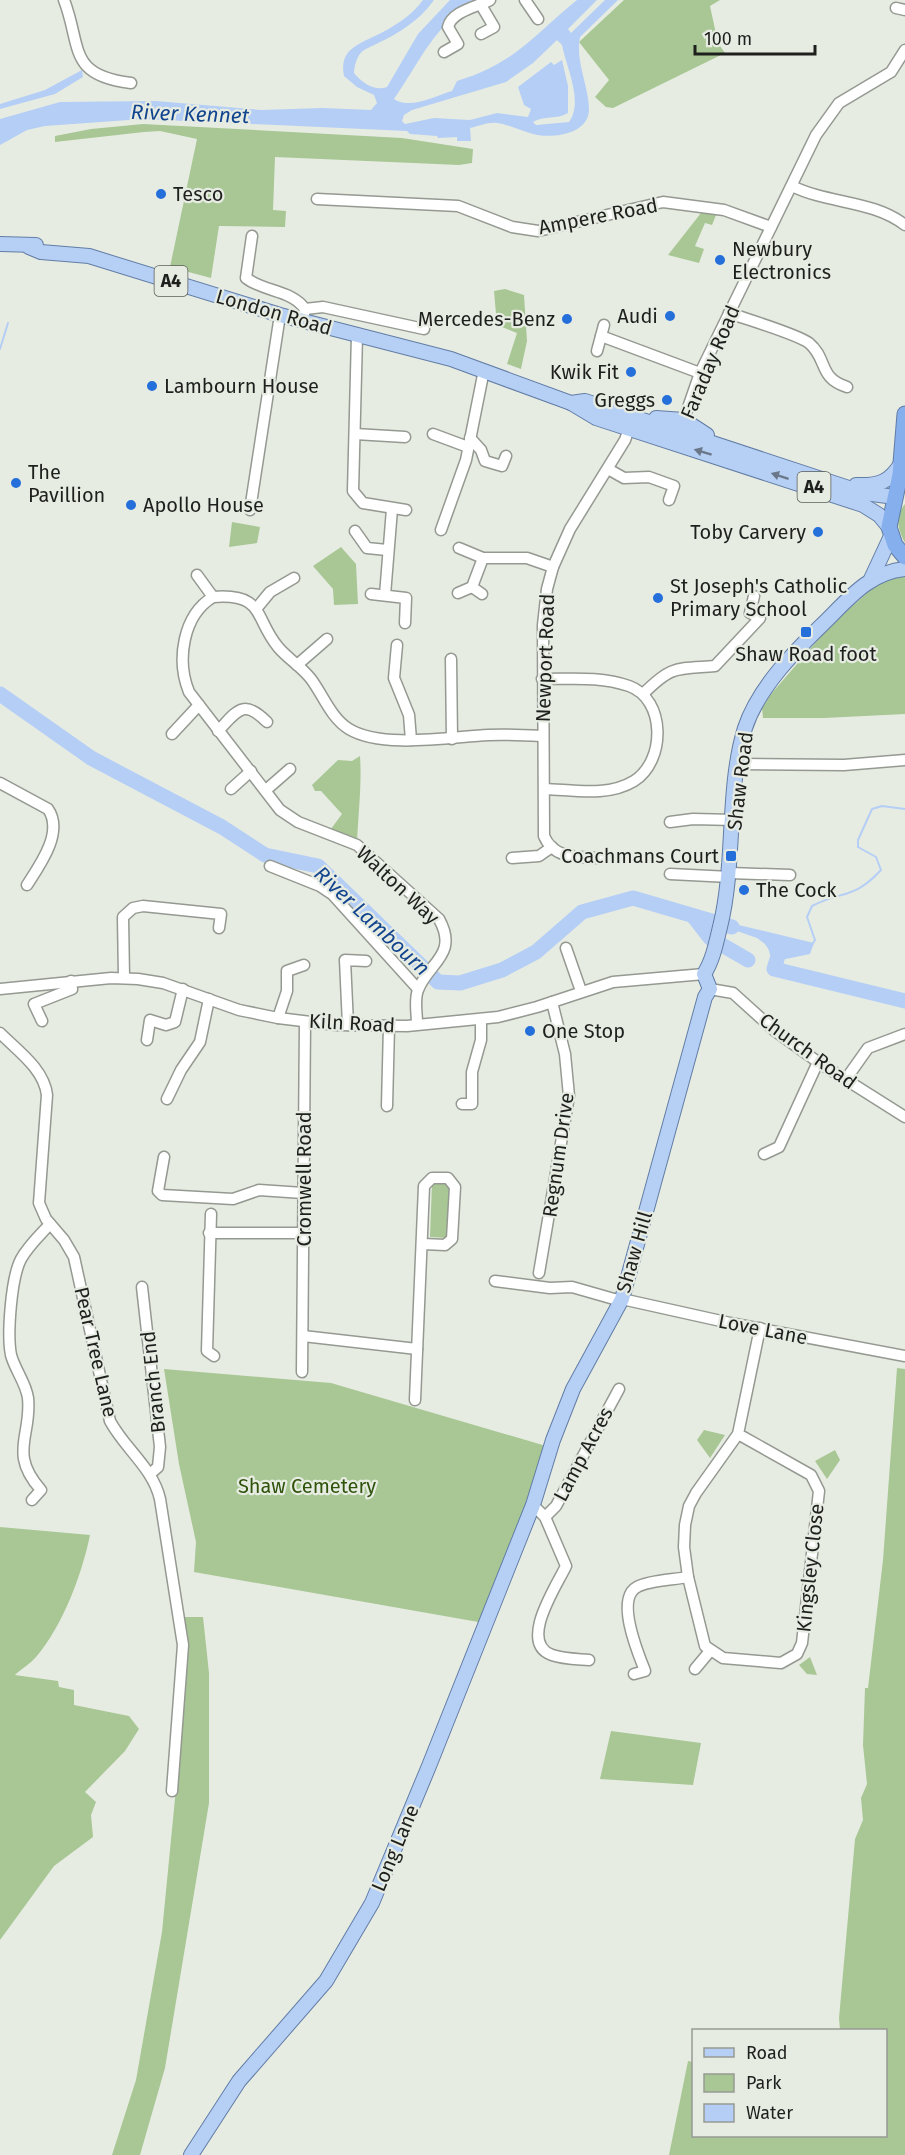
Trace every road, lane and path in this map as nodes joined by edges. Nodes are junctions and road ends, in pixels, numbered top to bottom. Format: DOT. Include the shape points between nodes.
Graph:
graph roads {
  1 [pos="64,0"];
  2 [pos="525,0"];
  3 [pos="486,2"];
  4 [pos="538,19"];
  5 [pos="482,34"];
  6 [pos="905,50"];
  7 [pos="444,52"];
  8 [pos="131,83"];
  9 [pos="792,186"];
  10 [pos="317,199"];
  11 [pos="903,222"];
  12 [pos="771,227"];
  13 [pos="252,236"];
  14 [pos="0,244"];
  15 [pos="729,313"];
  16 [pos="280,315"];
  17 [pos="304,315"];
  18 [pos="424,328"];
  19 [pos="357,335"];
  20 [pos="597,351"];
  21 [pos="484,370"];
  22 [pos="700,373"];
  23 [pos="847,387"];
  24 [pos="905,414"];
  25 [pos="631,423"];
  26 [pos="680,432"];
  27 [pos="355,434"];
  28 [pos="433,434"];
  29 [pos="405,437"];
  30 [pos="470,438"];
  31 [pos="506,456"];
  32 [pos="902,462"];
  33 [pos="608,469"];
  34 [pos="839,484"];
  35 [pos="900,495"];
  36 [pos="669,500"];
  37 [pos="392,509"];
  38 [pos="250,510"];
  39 [pos="406,510"];
  40 [pos="441,530"];
  41 [pos="355,531"];
  42 [pos="890,531"];
  43 [pos="459,548"];
  44 [pos="387,549"];
  45 [pos="905,557"];
  46 [pos="483,558"];
  47 [pos="553,567"];
  48 [pos="905,569"];
  49 [pos="197,576"];
  50 [pos="294,579"];
  51 [pos="871,579"];
  52 [pos="458,593"];
  53 [pos="371,594"];
  54 [pos="385,595"];
  55 [pos="754,596"];
  56 [pos="213,597"];
  57 [pos="256,609"];
  58 [pos="405,623"];
  59 [pos="327,639"];
  60 [pos="398,645"];
  61 [pos="451,659"];
  62 [pos="297,665"];
  63 [pos="542,679"];
  64 [pos="643,694"];
  65 [pos="199,705"];
  66 [pos="267,722"];
  67 [pos="218,731"];
  68 [pos="172,734"];
  69 [pos="543,736"];
  70 [pos="453,739"];
  71 [pos="411,740"];
  72 [pos="905,760"];
  73 [pos="739,764"];
  74 [pos="291,769"];
  75 [pos="251,771"];
  76 [pos="0,783"];
  77 [pos="231,789"];
  78 [pos="545,789"];
  79 [pos="266,790"];
  80 [pos="734,820"];
  81 [pos="670,822"];
  82 [pos="552,847"];
  83 [pos="512,858"];
  84 [pos="602,858"];
  85 [pos="270,866"];
  86 [pos="670,874"];
  87 [pos="730,875"];
  88 [pos="790,875"];
  89 [pos="33,881"];
  90 [pos="219,928"];
  91 [pos="566,948"];
  92 [pos="366,961"];
  93 [pos="304,965"];
  94 [pos="704,974"];
  95 [pos="124,978"];
  96 [pos="71,981"];
  97 [pos="420,986"];
  98 [pos="0,989"];
  99 [pos="183,989"];
  100 [pos="710,989"];
  101 [pos="581,992"];
  102 [pos="209,999"];
  103 [pos="552,1002"];
  104 [pos="278,1018"];
  105 [pos="481,1020"];
  106 [pos="42,1022"];
  107 [pos="305,1022"];
  108 [pos="417,1023"];
  109 [pos="348,1025"];
  110 [pos="389,1026"];
  111 [pos="0,1034"];
  112 [pos="905,1034"];
  113 [pos="147,1040"];
  114 [pos="818,1062"];
  115 [pos="846,1079"];
  116 [pos="167,1099"];
  117 [pos="462,1104"];
  118 [pos="387,1106"];
  119 [pos="905,1117"];
  120 [pos="764,1154"];
  121 [pos="164,1157"];
  122 [pos="303,1193"];
  123 [pos="211,1214"];
  124 [pos="50,1224"];
  125 [pos="210,1233"];
  126 [pos="303,1233"];
  127 [pos="423,1244"];
  128 [pos="539,1274"];
  129 [pos="495,1281"];
  130 [pos="142,1287"];
  131 [pos="622,1299"];
  132 [pos="760,1328"];
  133 [pos="303,1336"];
  134 [pos="417,1349"];
  135 [pos="207,1354"];
  136 [pos="905,1356"];
  137 [pos="302,1372"];
  138 [pos="619,1389"];
  139 [pos="415,1400"];
  140 [pos="738,1434"];
  141 [pos="150,1474"];
  142 [pos="32,1500"];
  143 [pos="533,1505"];
  144 [pos="545,1517"];
  145 [pos="688,1577"];
  146 [pos="710,1651"];
  147 [pos="566,1658"];
  148 [pos="589,1660"];
  149 [pos="695,1669"];
  150 [pos="565,1670"];
  151 [pos="634,1674"];
  152 [pos="172,1791"];
  153 [pos="191,2155"];
  1 -- 8 [label="street" via="77,51 87,66 105,80"];
  2 -- 4 [label="street"];
  3 -- 5 [label="street" via="498,24"];
  3 -- 7 [label="street" via="449,22 458,44"];
  6 -- 9 [label="street, Faraday Road" via="891,72 849,96 831,112"];
  9 -- 11 [label="street"];
  9 -- 12 [label="street, Faraday Road"];
  10 -- 12 [label="street, Ampere Road" via="458,206 512,227 538,231 663,202 724,210"];
  12 -- 15 [label="street, Faraday Road"];
  13 -- 17 [label="street" via="246,278 261,288 295,298"];
  14 -- 16 [label="main road, London Road / A4" via="89,256"];
  15 -- 22 [label="street, Faraday Road"];
  15 -- 23 [label="street" via="808,343 820,359 825,375"];
  16 -- 17 [label="main road, London Road / A4"];
  16 -- 38 [label="street"];
  17 -- 18 [label="street" via="323,307"];
  17 -- 19 [label="main road, London Road / A4"];
  19 -- 21 [label="main road, A4"];
  19 -- 27 [label="street"];
  20 -- 22 [label="street" via="602,330"];
  21 -- 25 [label="main road, A4" via="571,403 585,401"];
  21 -- 30 [label="street"];
  22 -- 26 [label="street, Faraday Road"];
  24 -- 32 [label="highway"];
  25 -- 26 [label="main road, A4"];
  25 -- 33 [label="street, Newport Road"];
  26 -- 34 [label="main road, A4"];
  42 -- 26 [label="main road, A4, one-way" via="879,515 863,505"];
  27 -- 29 [label="street" via="388,442"];
  27 -- 37 [label="street" via="353,491 363,503"];
  28 -- 30 [label="street"];
  30 -- 31 [label="street" via="485,461 502,466"];
  30 -- 40 [label="street"];
  32 -- 34 [label="main road" via="893,477 880,485"];
  32 -- 35 [label="highway"];
  33 -- 36 [label="street" via="624,478 649,477 674,486"];
  33 -- 47 [label="street, Newport Road" via="570,529"];
  34 -- 35 [label="main road, A4" via="864,493"];
  35 -- 42 [label="highway"];
  37 -- 39 [label="street"];
  37 -- 44 [label="street"];
  41 -- 44 [label="street" via="367,548"];
  42 -- 45 [label="highway"];
  42 -- 51 [label="main road, Shaw Road"];
  43 -- 46 [label="street"];
  44 -- 54 [label="street"];
  46 -- 47 [label="street" via="527,558"];
  46 -- 52 [label="street" via="477,591"];
  47 -- 63 [label="street, Newport Road" via="543,610"];
  48 -- 51 [label="main road, Shaw Road" via="887,571"];
  49 -- 56 [label="street"];
  50 -- 57 [label="street" via="270,592"];
  51 -- 73 [label="main road, Shaw Road" via="819,628 759,697 745,729"];
  53 -- 54 [label="street"];
  54 -- 58 [label="street" via="406,598"];
  55 -- 64 [label="street" via="750,612 760,618 715,666 680,667 662,675"];
  56 -- 57 [label="street" via="237,597"];
  56 -- 65 [label="street, Walton Way" via="195,612 187,629 184,680"];
  57 -- 62 [label="street" via="278,647"];
  59 -- 62 [label="street"];
  60 -- 71 [label="street" via="390,665 409,715"];
  61 -- 70 [label="street"];
  62 -- 71 [label="street" via="347,728 363,736"];
  63 -- 64 [label="street" via="603,680 630,686"];
  63 -- 69 [label="street, Newport Road"];
  64 -- 78 [label="street" via="655,716 657,737 655,757 636,780 606,791"];
  65 -- 67 [label="street, Walton Way"];
  65 -- 68 [label="street"];
  66 -- 67 [label="street" via="247,708 239,710"];
  67 -- 75 [label="street, Walton Way"];
  69 -- 70 [label="street"];
  69 -- 78 [label="street, Newport Road"];
  70 -- 71 [label="street"];
  72 -- 73 [label="street" via="844,765"];
  73 -- 80 [label="main road, Shaw Road"];
  74 -- 79 [label="street"];
  75 -- 77 [label="street"];
  75 -- 79 [label="street, Walton Way"];
  76 -- 89 [label="street" via="20,800 48,809 55,825"];
  78 -- 82 [label="street, Newport Road" via="544,836"];
  79 -- 97 [label="street, Walton Way" via="290,818 348,840 367,852 435,914 443,928 442,957"];
  80 -- 81 [label="street"];
  80 -- 87 [label="main road, Shaw Road"];
  82 -- 83 [label="street" via="524,861"];
  82 -- 84 [label="street" via="572,858"];
  85 -- 97 [label="street" via="332,894"];
  86 -- 87 [label="street"];
  87 -- 88 [label="street"];
  87 -- 94 [label="main road, Shaw Road" via="715,951"];
  90 -- 95 [label="street" via="221,914 133,908 123,917"];
  91 -- 101 [label="street"];
  92 -- 109 [label="street" via="345,960"];
  93 -- 104 [label="street" via="287,971 287,991"];
  94 -- 100 [label="main road"];
  94 -- 101 [label="street, Kiln Road" via="613,982"];
  95 -- 96 [label="street, Kiln Road"];
  95 -- 99 [label="street, Kiln Road"];
  96 -- 98 [label="street, Kiln Road"];
  96 -- 106 [label="street" via="72,989 34,1004"];
  97 -- 108 [label="street"];
  99 -- 102 [label="street, Kiln Road"];
  99 -- 113 [label="street" via="175,1022 166,1025 150,1020"];
  100 -- 114 [label="street, Church Road" via="733,993 775,1031"];
  100 -- 131 [label="main road, Shaw Hill"];
  101 -- 103 [label="street, Kiln Road"];
  102 -- 104 [label="street, Kiln Road"];
  102 -- 116 [label="street" via="200,1042"];
  103 -- 105 [label="street, Kiln Road"];
  103 -- 128 [label="street, Regnum Drive" via="565,1054 569,1096"];
  104 -- 107 [label="street, Kiln Road"];
  105 -- 108 [label="street, Kiln Road"];
  105 -- 117 [label="street" via="481,1040 468,1072 472,1104"];
  107 -- 109 [label="street, Kiln Road"];
  107 -- 122 [label="street, Cromwell Road"];
  108 -- 110 [label="street, Kiln Road"];
  109 -- 110 [label="street, Kiln Road"];
  110 -- 118 [label="street"];
  111 -- 124 [label="street, Pear Tree Lane" via="38,1071 46,1089 38,1198"];
  112 -- 115 [label="street" via="868,1048"];
  114 -- 115 [label="street, Church Road"];
  114 -- 120 [label="street" via="780,1147"];
  115 -- 119 [label="street, Church Road"];
  121 -- 122 [label="street" via="158,1191 162,1195 233,1199 259,1190"];
  122 -- 126 [label="street, Cromwell Road"];
  123 -- 125 [label="street"];
  124 -- 141 [label="street, Pear Tree Lane" via="74,1257 110,1421"];
  124 -- 142 [label="street" via="18,1265 11,1326 11,1355 28,1398 22,1443 24,1459 41,1490"];
  125 -- 126 [label="street"];
  125 -- 135 [label="street"];
  126 -- 133 [label="street, Cromwell Road"];
  127 -- 127 [label="street" via="445,1245 452,1239 452,1179 436,1177 426,1182"];
  127 -- 134 [label="street"];
  129 -- 131 [label="street, Love Lane" via="572,1287"];
  130 -- 141 [label="street, Branch End" via="160,1447 158,1467"];
  131 -- 132 [label="street, Love Lane"];
  131 -- 143 [label="main road, Shaw Hill" via="573,1389"];
  132 -- 136 [label="street, Love Lane"];
  132 -- 140 [label="street"];
  133 -- 134 [label="street"];
  133 -- 137 [label="street, Cromwell Road"];
  134 -- 139 [label="street"];
  138 -- 144 [label="street, Lamp Acres" via="556,1506"];
  140 -- 145 [label="street" via="689,1506 684,1537"];
  140 -- 146 [label="street, Kingsley Close" via="808,1472 819,1491 802,1643 797,1654 782,1663 723,1658"];
  141 -- 152 [label="street, Pear Tree Lane" via="156,1483 166,1530 183,1645"];
  143 -- 144 [label="street, Lamp Acres"];
  143 -- 153 [label="main road, Long Lane" via="372,1903 326,1981 239,2081"];
  144 -- 147 [label="street, Lamp Acres" via="566,1566 536,1634 544,1651"];
  145 -- 146 [label="street" via="701,1637"];
  145 -- 151 [label="street" via="637,1587 628,1598 626,1610 645,1671"];
  146 -- 149 [label="street"];
  147 -- 148 [label="street"];
  147 -- 150 [label="street"];
}
